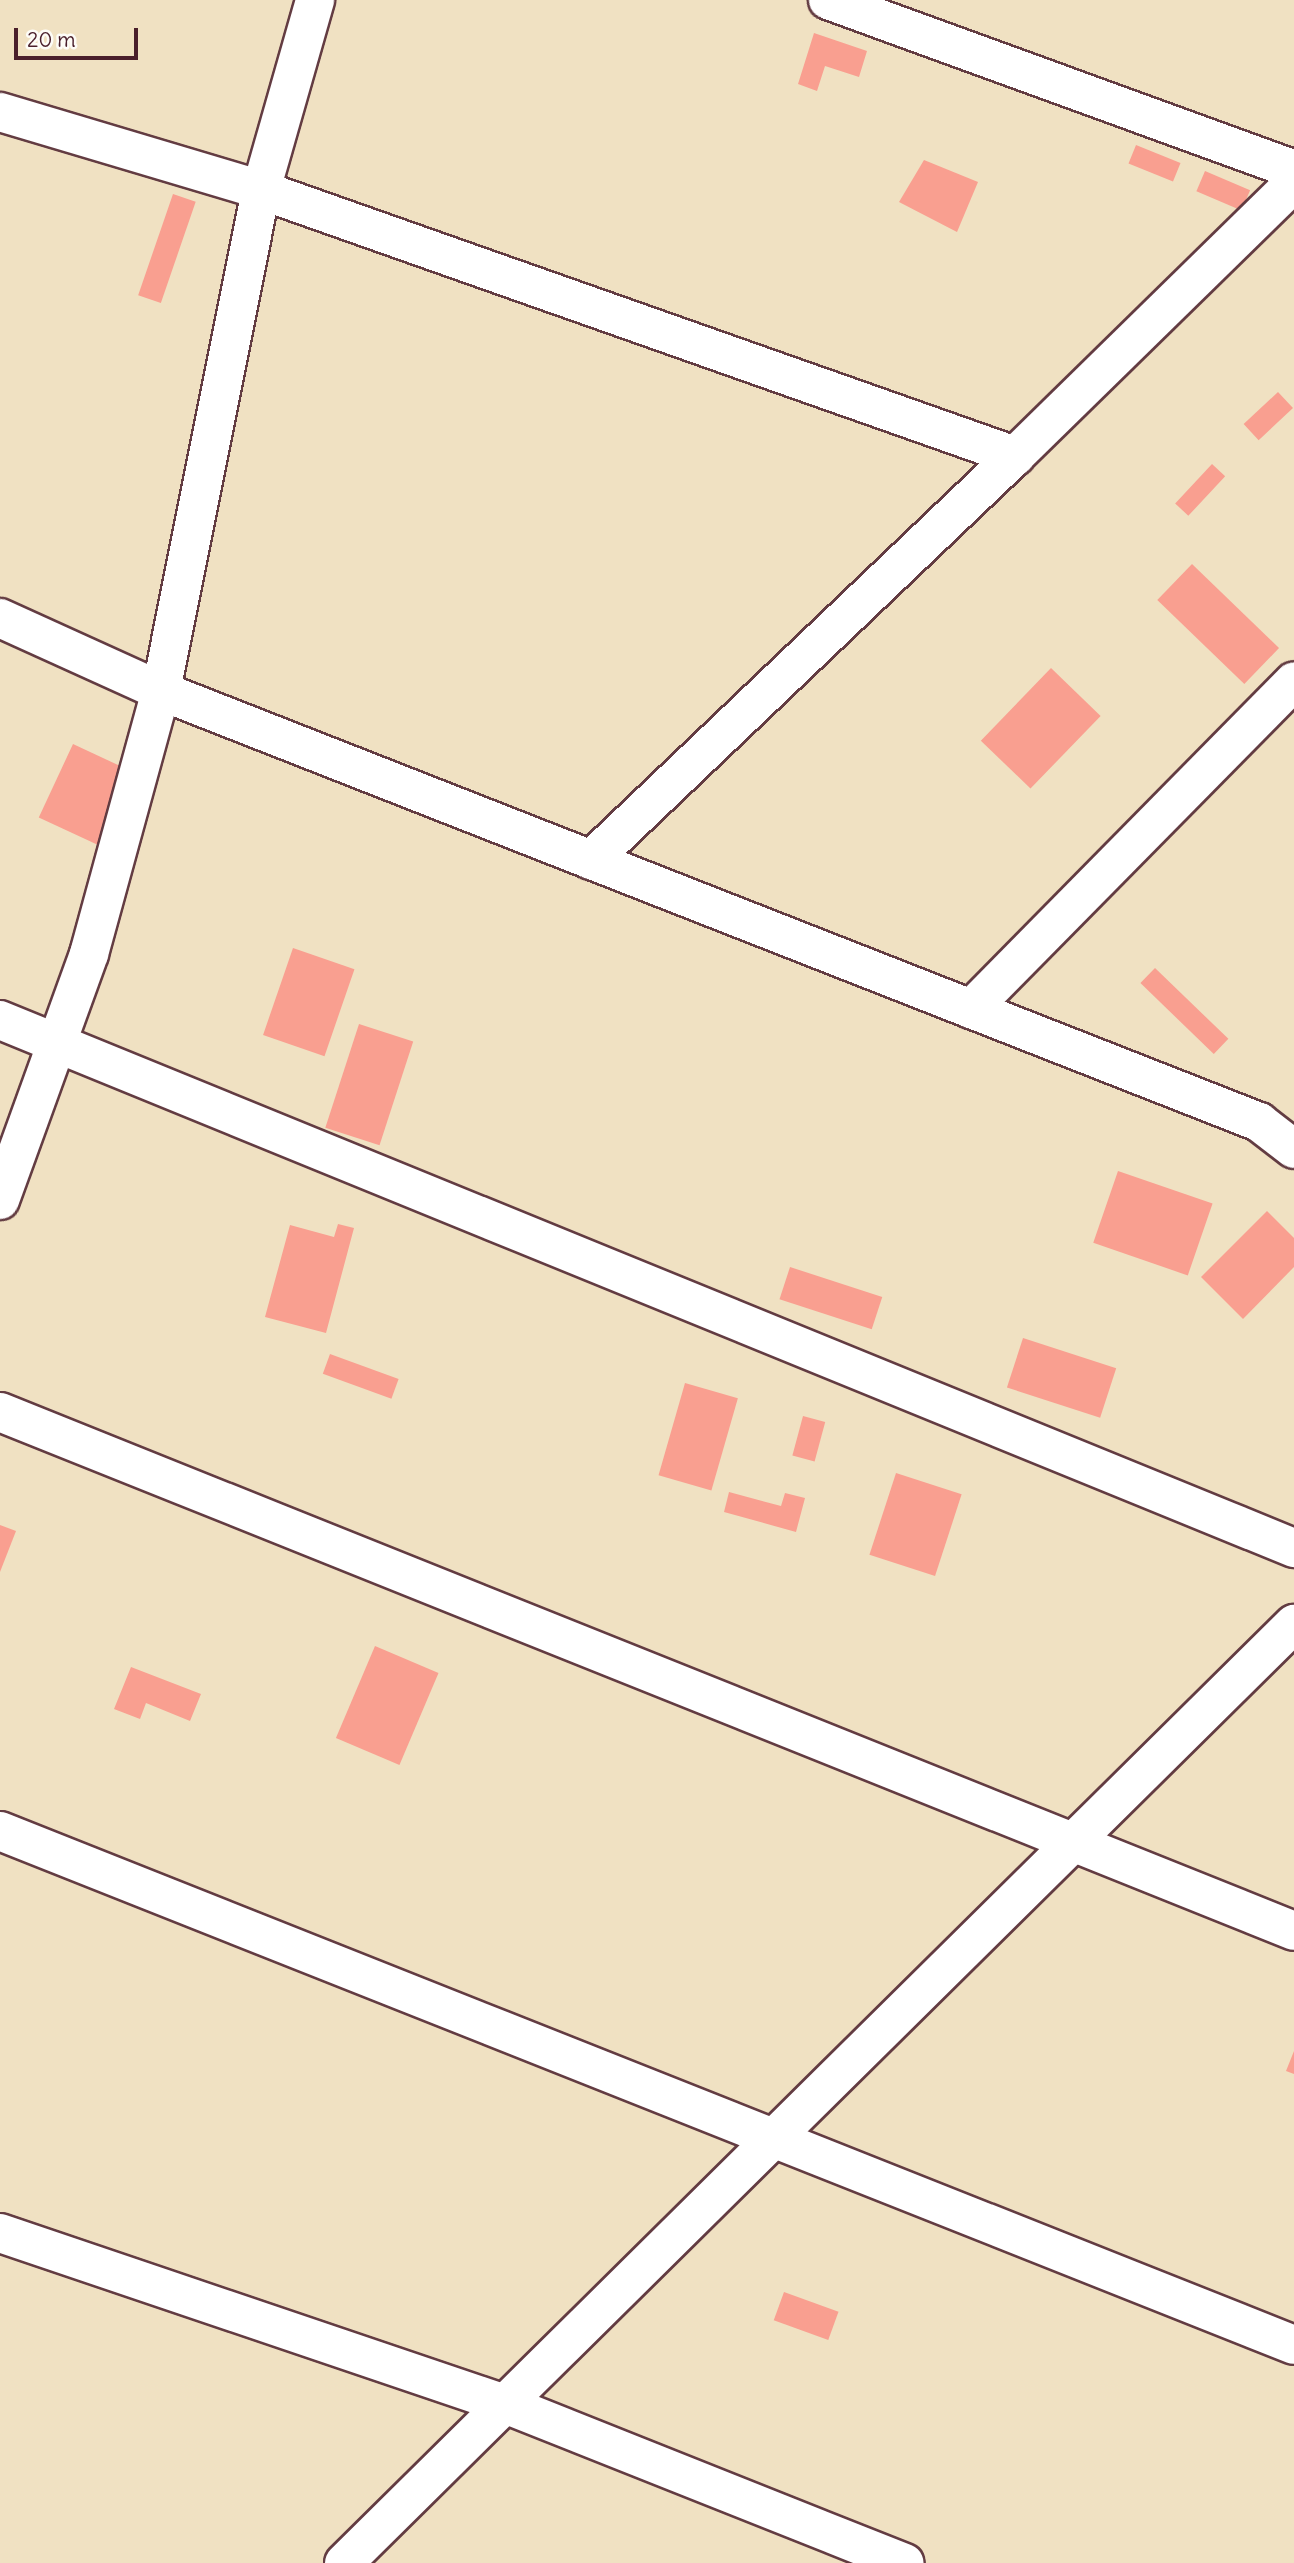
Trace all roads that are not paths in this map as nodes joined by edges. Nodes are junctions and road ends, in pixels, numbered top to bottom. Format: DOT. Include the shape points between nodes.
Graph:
graph roads {
  1 [pos="315,0"];
  2 [pos="828,0"];
  3 [pos="0,112"];
  4 [pos="1294,170"];
  5 [pos="1294,183"];
  6 [pos="261,190"];
  7 [pos="1015,457"];
  8 [pos="0,618"];
  9 [pos="1294,682"];
  10 [pos="161,691"];
  11 [pos="591,860"];
  12 [pos="971,1009"];
  13 [pos="0,1020"];
  14 [pos="56,1045"];
  15 [pos="1294,1149"];
  16 [pos="0,1200"];
  17 [pos="0,1412"];
  18 [pos="1294,1548"];
  19 [pos="1294,1624"];
  20 [pos="0,1831"];
  21 [pos="1074,1842"];
  22 [pos="1294,1931"];
  23 [pos="774,2139"];
  24 [pos="0,2233"];
  25 [pos="1294,2346"];
  26 [pos="505,2404"];
  27 [pos="344,2563"];
  28 [pos="904,2563"];
  1 -- 6 [label="street"];
  2 -- 4 [label="street"];
  3 -- 6 [label="street"];
  5 -- 7 [label="street"];
  6 -- 7 [label="street"];
  6 -- 10 [label="street"];
  7 -- 11 [label="street"];
  8 -- 10 [label="street"];
  9 -- 12 [label="street"];
  10 -- 11 [label="street"];
  10 -- 14 [label="street" via="89,954"];
  11 -- 12 [label="street"];
  12 -- 15 [label="street" via="1259,1122"];
  13 -- 14 [label="street"];
  14 -- 16 [label="street"];
  14 -- 18 [label="street"];
  17 -- 21 [label="street"];
  19 -- 21 [label="street"];
  20 -- 23 [label="street"];
  21 -- 22 [label="street"];
  21 -- 23 [label="street"];
  23 -- 25 [label="street"];
  23 -- 26 [label="street"];
  24 -- 26 [label="street"];
  26 -- 27 [label="street"];
  26 -- 28 [label="street"];
}
